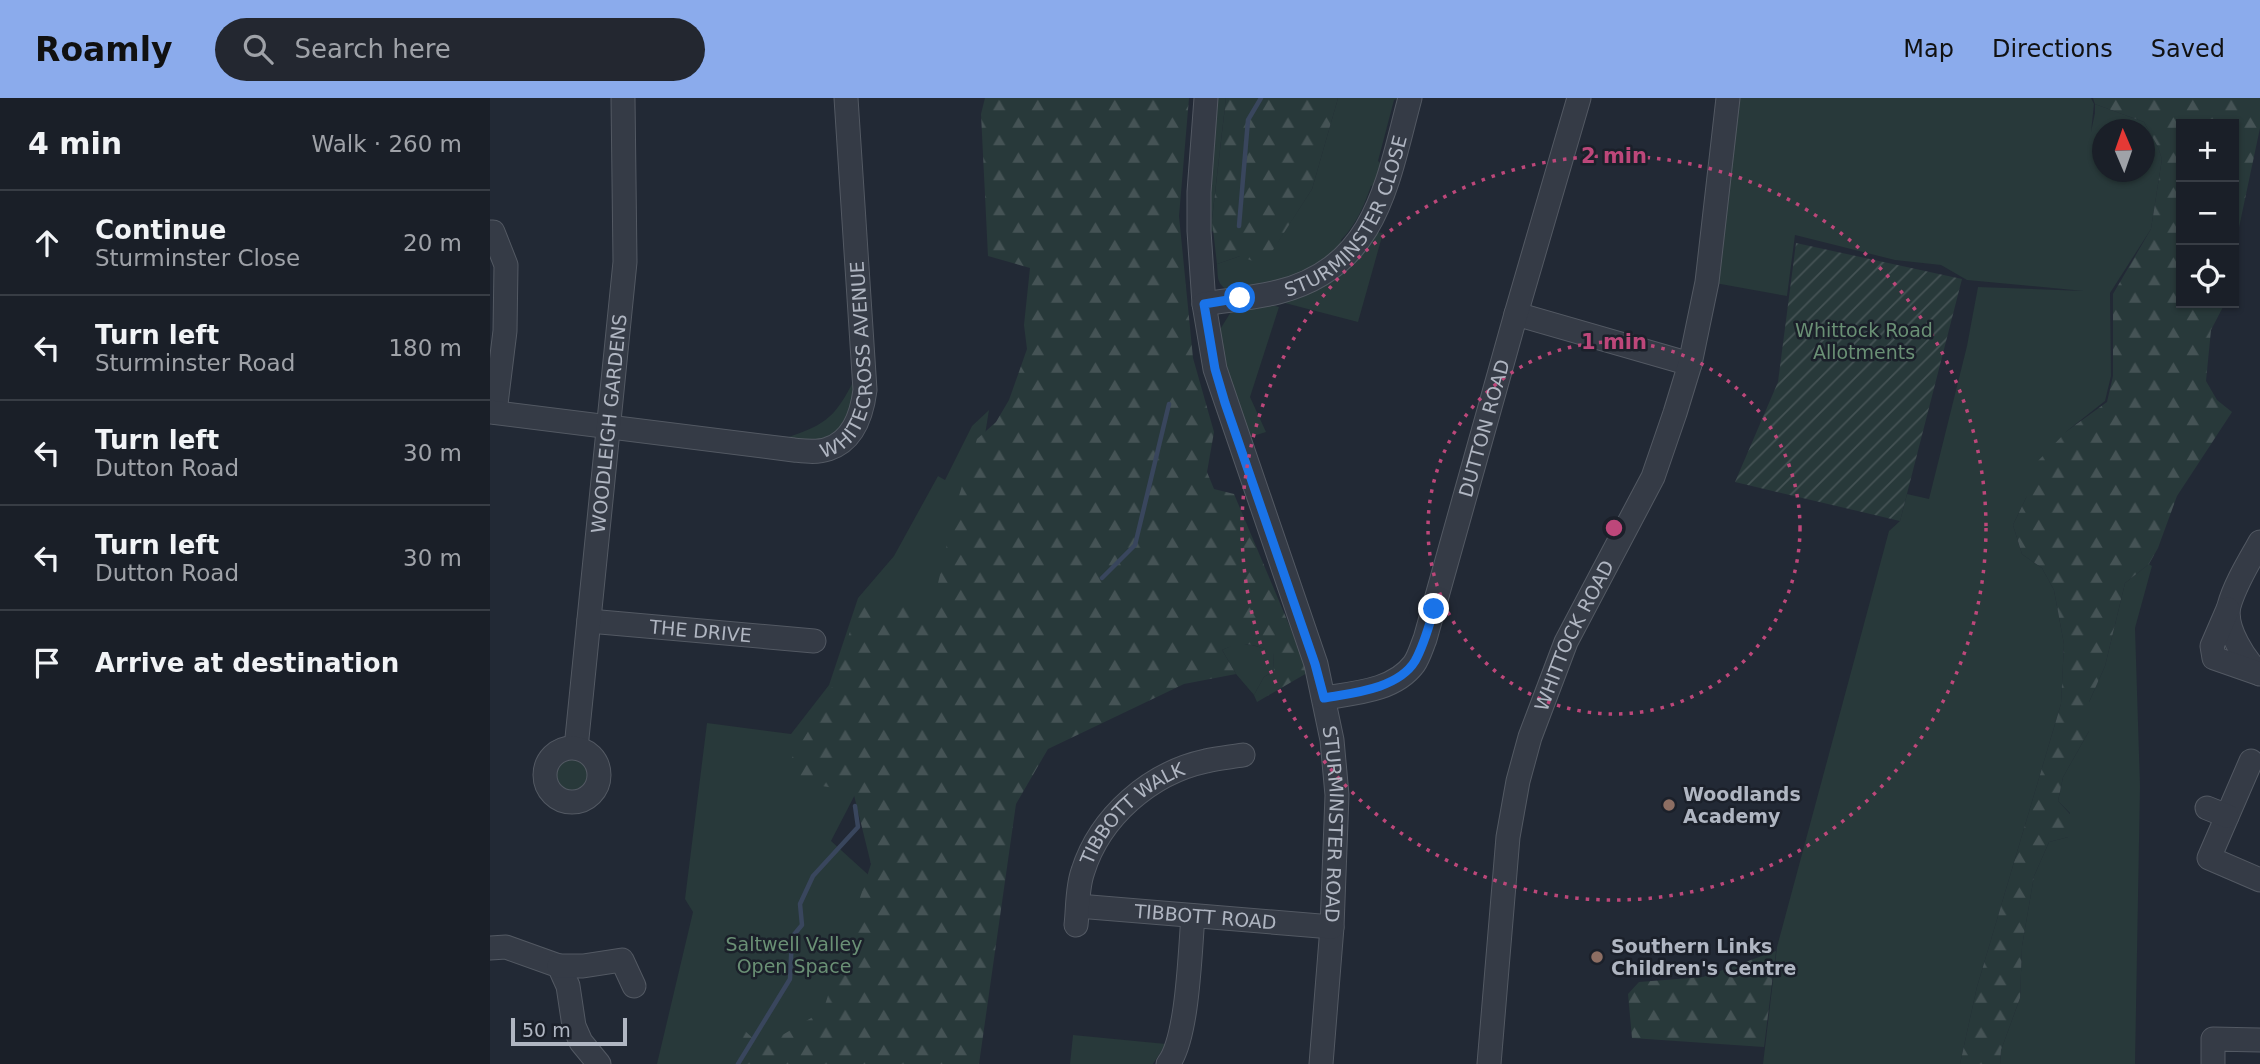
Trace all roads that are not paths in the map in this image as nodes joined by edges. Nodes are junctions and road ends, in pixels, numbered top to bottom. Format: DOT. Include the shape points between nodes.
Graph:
graph roads {
  1 [pos="623,98"];
  2 [pos="846,98"];
  3 [pos="1206,98"];
  4 [pos="1410,98"];
  5 [pos="1579,98"];
  6 [pos="1728,98"];
  7 [pos="490,232"];
  8 [pos="1204,304"];
  9 [pos="1516,314"];
  10 [pos="1690,364"];
  11 [pos="492,412"];
  12 [pos="607,428"];
  13 [pos="2260,542"];
  14 [pos="589,621"];
  15 [pos="814,641"];
  16 [pos="2260,674"];
  17 [pos="1324,698"];
  18 [pos="576,748"];
  19 [pos="1243,755"];
  20 [pos="2251,761"];
  21 [pos="2260,880"];
  22 [pos="1077,915"];
  23 [pos="1193,916"];
  24 [pos="1332,928"];
  25 [pos="490,948"];
  26 [pos="559,966"];
  27 [pos="634,986"];
  28 [pos="2260,1040"];
  29 [pos="599,1064"];
  30 [pos="1168,1064"];
  31 [pos="1321,1064"];
  32 [pos="1489,1064"];
  33 [pos="2213,1064"];
  1 -- 12 [label="street, WOODLEIGH GARDENS" via="625,262"];
  2 -- 12 [label="street, WHITECROSS AVENUE" via="865,364 863,409 857,423 829,449 813,452"];
  3 -- 8 [label="street, STURMINSTER ROAD" via="1199,205"];
  4 -- 8 [label="street, STURMINSTER CLOSE" via="1382,200 1365,233 1337,264 1307,283 1276,293"];
  5 -- 9 [label="street, DUTTON ROAD"];
  6 -- 10 [label="street, WHITTOCK ROAD" via="1707,282"];
  7 -- 11 [label="street" via="506,265 505,331"];
  8 -- 17 [label="street, STURMINSTER ROAD" via="1225,403"];
  9 -- 10 [label="street"];
  9 -- 17 [label="street, DUTTON ROAD" via="1437,598 1414,664 1377,688"];
  10 -- 32 [label="street, WHITTOCK ROAD" via="1653,477 1566,642 1527,748 1508,837"];
  11 -- 12 [label="street, WHITECROSS AVENUE"];
  12 -- 14 [label="street, WOODLEIGH GARDENS"];
  13 -- 16 [label="street" via="2228,609 2242,654"];
  14 -- 15 [label="street, THE DRIVE"];
  14 -- 18 [label="street, WOODLEIGH GARDENS"];
  17 -- 24 [label="street, STURMINSTER ROAD" via="1337,795"];
  19 -- 22 [label="street, TIBBOTT WALK" via="1205,761 1168,774 1111,819 1093,845 1082,874"];
  20 -- 21 [label="street" via="2217,812 2207,864"];
  22 -- 23 [label="street, TIBBOTT ROAD"];
  23 -- 24 [label="street, TIBBOTT ROAD"];
  23 -- 30 [label="street" via="1182,1030"];
  24 -- 31 [label="street, STURMINSTER ROAD"];
  25 -- 26 [label="street" via="506,947"];
  26 -- 27 [label="street" via="622,960"];
  26 -- 29 [label="street" via="568,986 574,1026"];
  28 -- 33 [label="street" via="2213,1040"];
}
